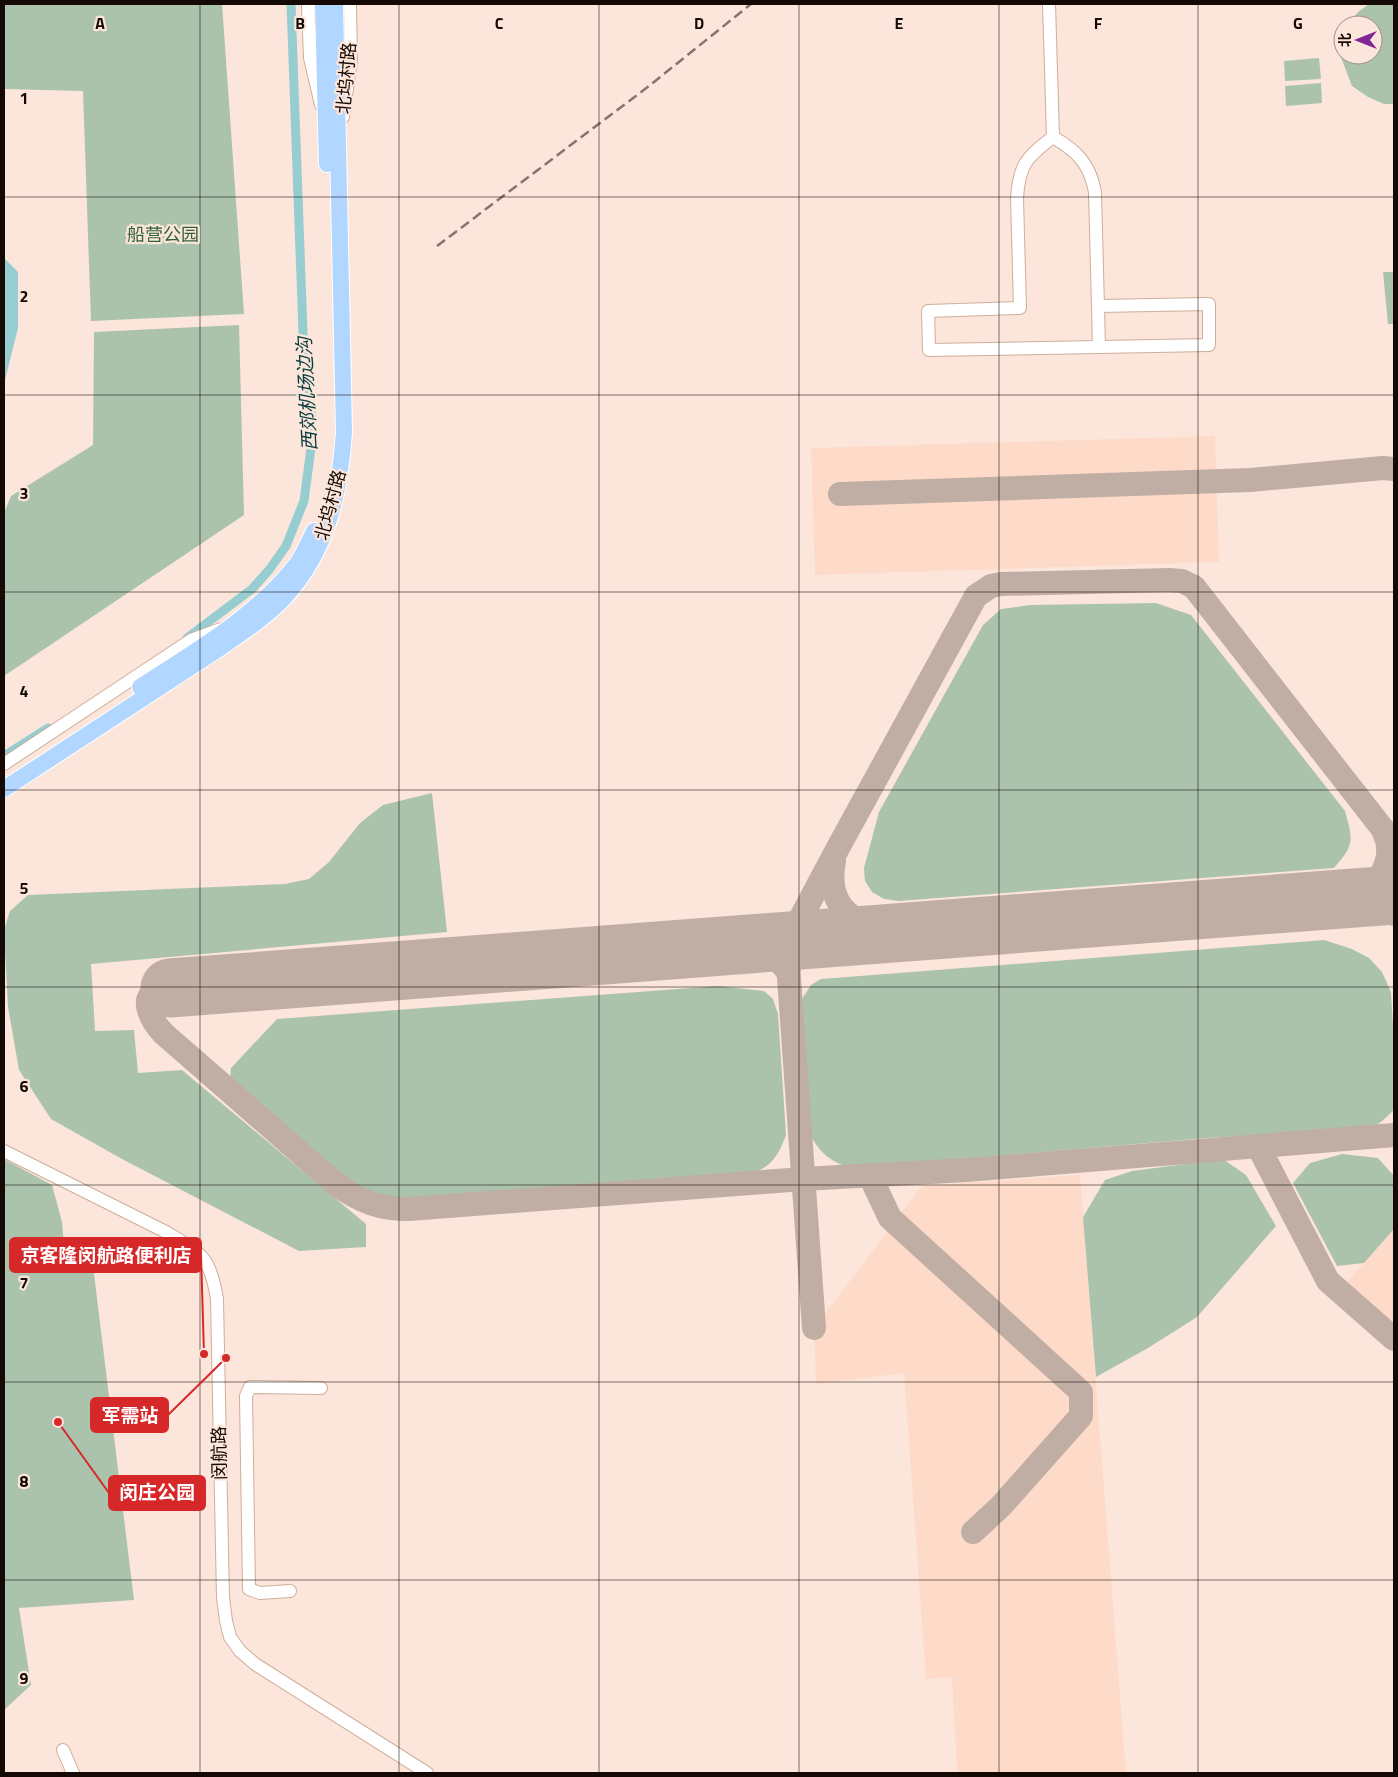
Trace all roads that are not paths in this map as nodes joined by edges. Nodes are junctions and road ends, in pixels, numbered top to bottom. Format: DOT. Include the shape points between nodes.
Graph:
graph roads {
  1 [pos="308,4"];
  2 [pos="323,4"];
  3 [pos="335,4"];
  4 [pos="350,4"];
  5 [pos="1049,4"];
  6 [pos="326,132"];
  7 [pos="1053,137"];
  8 [pos="338,151"];
  9 [pos="1098,306"];
  10 [pos="1099,347"];
  11 [pos="235,623"];
  12 [pos="4,764"];
  13 [pos="4,777"];
  14 [pos="4,789"];
  15 [pos="4,1152"];
  16 [pos="321,1388"];
  17 [pos="290,1591"];
  18 [pos="63,1750"];
  19 [pos="73,1773"];
  20 [pos="427,1773"];
  1 -- 6 [label="street, 北坞村路" via="310,58"];
  2 -- 6 [label="main road, 北坞村路"];
  3 -- 8 [label="main road, 北坞村路"];
  4 -- 8 [label="street, 北坞村路" via="351,60"];
  5 -- 7 [label="street"];
  6 -- 11 [label="main road, 北坞村路" via="333,432 325,497 314,532 297,563 275,589"];
  7 -- 9 [label="street" via="1079,157 1093,179"];
  7 -- 10 [label="street" via="1028,158 1018,182 1020,308 928,311 929,350"];
  8 -- 14 [label="main road, 北坞村路" via="342,463 336,499 324,536 307,569 283,599 224,646"];
  9 -- 10 [label="street"];
  9 -- 10 [label="street" via="1208,304 1209,328 1209,345"];
  11 -- 12 [label="street, 北坞村路" via="191,640"];
  11 -- 13 [label="main road, 北坞村路"];
  15 -- 20 [label="street, 闵航路" via="166,1232 204,1257 211,1271 217,1299 222,1574 230,1637 254,1664"];
  16 -- 17 [label="street" via="250,1387 246,1396 249,1589 260,1593"];
  18 -- 19 [label="street"];
}
